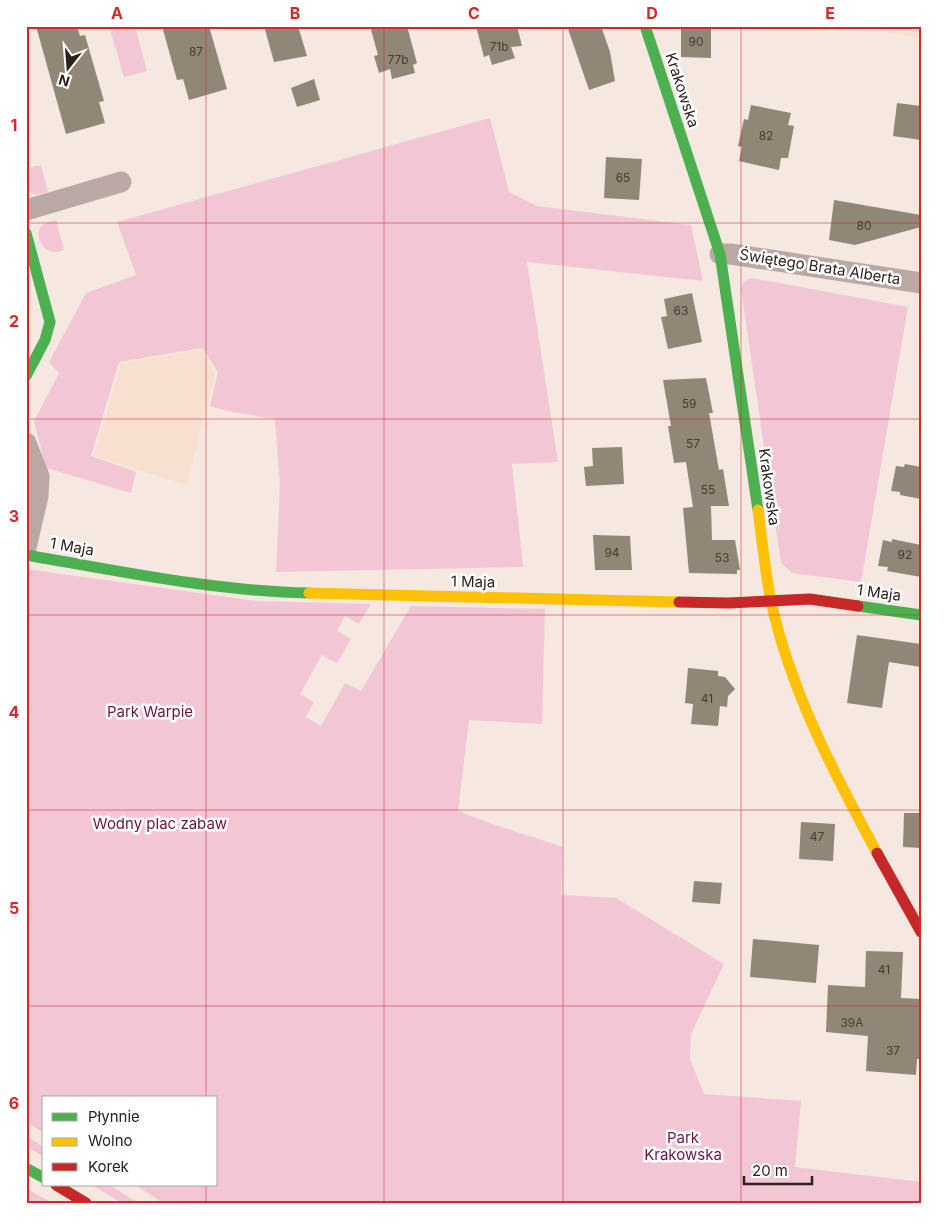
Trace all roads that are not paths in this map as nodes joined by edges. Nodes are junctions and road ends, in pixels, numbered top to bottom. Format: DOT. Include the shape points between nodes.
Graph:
graph roads {
  1 [pos="645,26"];
  2 [pos="121,182"];
  3 [pos="26,210"];
  4 [pos="26,233"];
  5 [pos="720,254"];
  6 [pos="30,257"];
  7 [pos="921,283"];
  8 [pos="26,376"];
  9 [pos="26,443"];
  10 [pos="26,548"];
  11 [pos="26,555"];
  12 [pos="771,600"];
  13 [pos="921,614"];
  14 [pos="921,932"];
  15 [pos="26,1168"];
  16 [pos="42,1177"];
  17 [pos="58,1186"];
  18 [pos="86,1203"];
  1 -- 5 [label="street, Krakowska"];
  2 -- 3 [label="street"];
  4 -- 6 [label="street"];
  5 -- 7 [label="street, Świętego Brata Alberta"];
  5 -- 12 [label="street, Krakowska"];
  6 -- 8 [label="street" via="50,322 45,340"];
  9 -- 10 [label="street" via="39,476 38,496"];
  11 -- 12 [label="street, 1 Maja" via="206,585 273,592 720,603"];
  12 -- 13 [label="street, 1 Maja" via="810,599"];
  12 -- 14 [label="street, Krakowska" via="782,644 814,727"];
  15 -- 16 [label="street"];
  17 -- 18 [label="street"];
}
